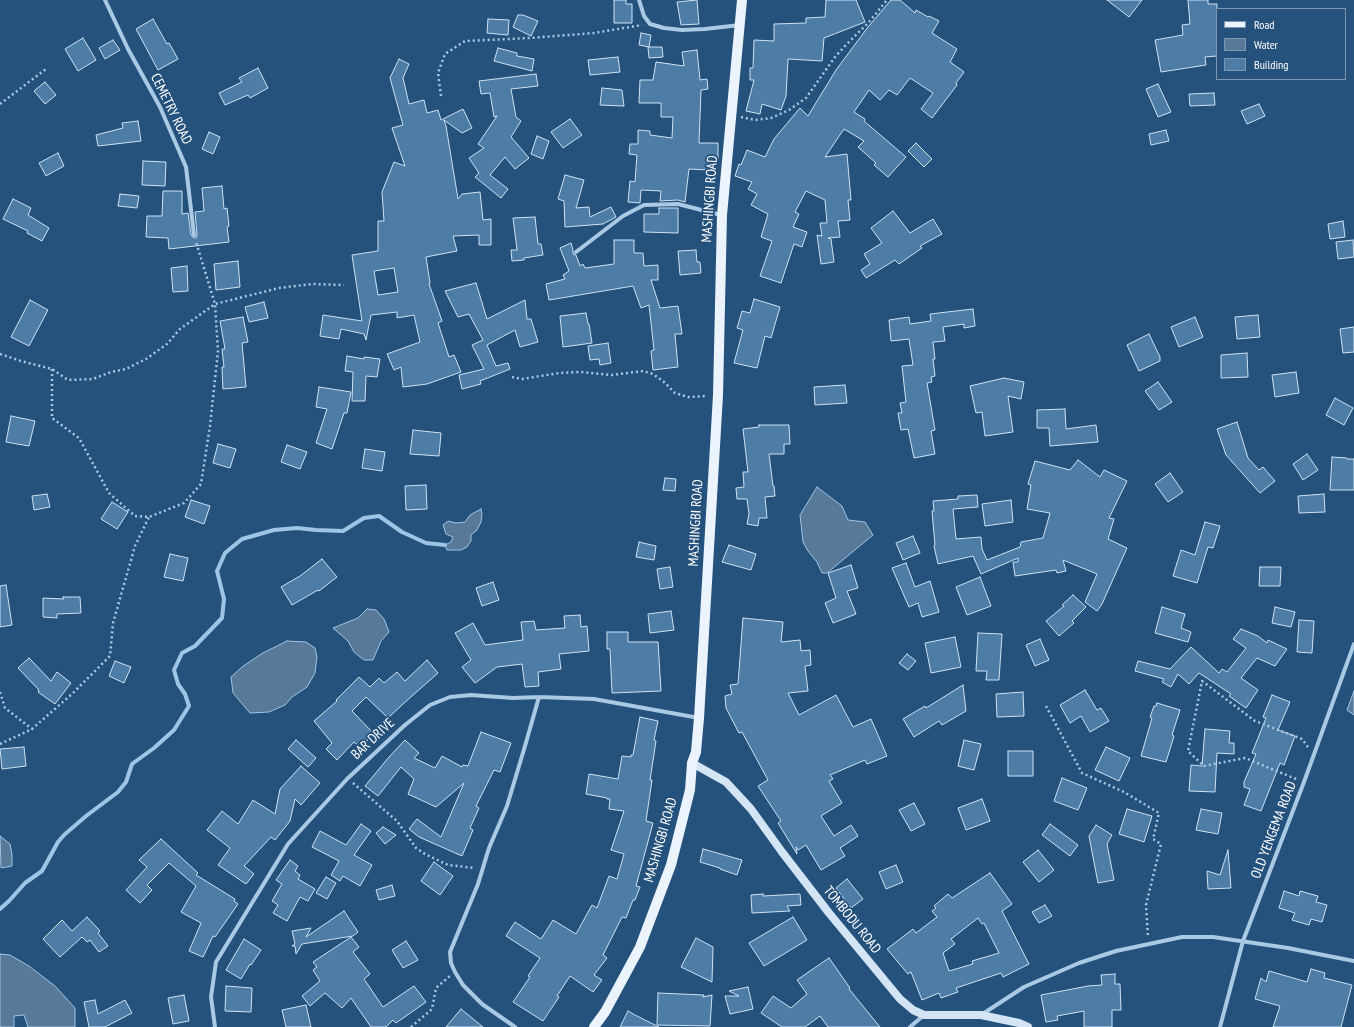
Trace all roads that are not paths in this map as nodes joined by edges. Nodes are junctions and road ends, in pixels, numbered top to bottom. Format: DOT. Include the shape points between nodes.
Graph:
graph roads {
  1 [pos="105,0"];
  2 [pos="639,0"];
  3 [pos="742,0"];
  4 [pos="740,25"];
  5 [pos="722,215"];
  6 [pos="194,235"];
  7 [pos="576,252"];
  8 [pos="1354,644"];
  9 [pos="538,697"];
  10 [pos="700,718"];
  11 [pos="692,763"];
  12 [pos="1243,941"];
  13 [pos="1354,961"];
  14 [pos="924,1015"];
  15 [pos="981,1015"];
  16 [pos="215,1027"];
  17 [pos="515,1027"];
  18 [pos="594,1027"];
  19 [pos="910,1027"];
  20 [pos="1028,1027"];
  21 [pos="1220,1027"];
  1 -- 6 [label="street, CEMETRY ROAD" via="160,107 186,167"];
  2 -- 4 [label="street" via="644,16 650,24 664,28 682,30"];
  3 -- 4 [label="main road, MASHINGBI ROAD"];
  4 -- 5 [label="main road, MASHINGBI ROAD"];
  5 -- 7 [label="street" via="678,204 644,205 623,216"];
  5 -- 10 [label="main road, MASHINGBI ROAD" via="718,395"];
  8 -- 12 [label="street, OLD YENGEMA ROAD"];
  9 -- 10 [label="street, BAR DRIVE" via="594,699"];
  9 -- 16 [label="street, BAR DRIVE" via="450,697 430,705 347,779 288,844 216,962 211,997"];
  9 -- 17 [label="street" via="507,806 450,952 454,972 463,985 482,1004"];
  10 -- 11 [label="main road, MASHINGBI ROAD" via="696,752"];
  11 -- 14 [label="main road, TOMBODU ROAD" via="726,782 751,809 829,913 900,999"];
  11 -- 18 [label="main road, MASHINGBI ROAD" via="690,790 671,865 640,947 605,1012"];
  12 -- 13 [label="street"];
  12 -- 15 [label="street" via="1214,937 1182,937 1116,951 1079,963 1024,987"];
  12 -- 21 [label="street, OLD YENGEMA ROAD"];
  14 -- 15 [label="main road"];
  14 -- 19 [label="street"];
  15 -- 20 [label="main road"];
}
